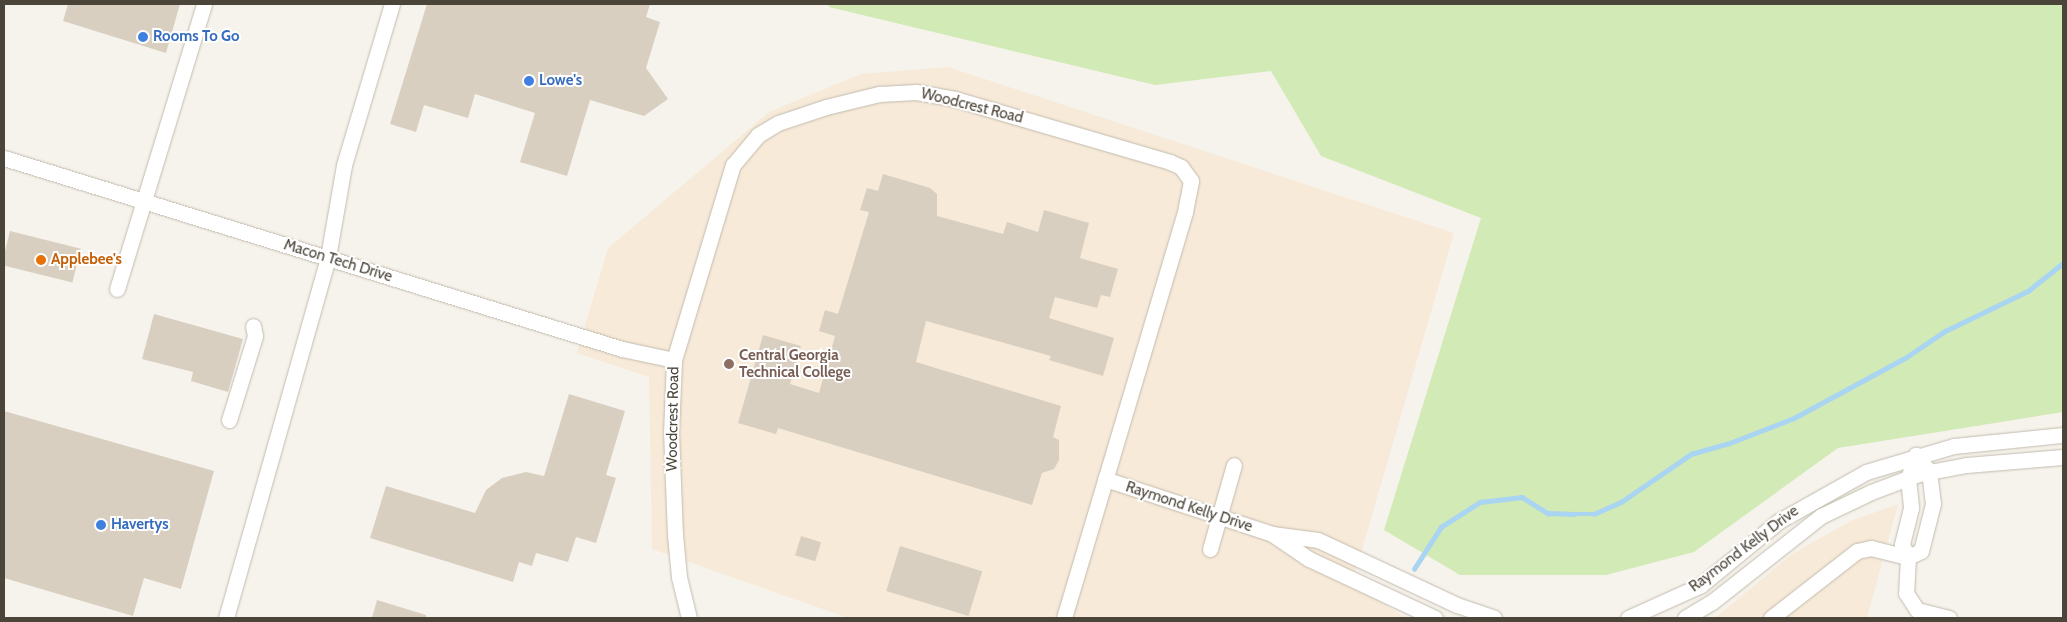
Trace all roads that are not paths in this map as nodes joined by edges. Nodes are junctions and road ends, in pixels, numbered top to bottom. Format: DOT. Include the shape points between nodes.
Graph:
graph roads {
  1 [pos="204,4"];
  2 [pos="392,4"];
  3 [pos="4,158"];
  4 [pos="143,202"];
  5 [pos="328,258"];
  6 [pos="117,289"];
  7 [pos="254,326"];
  8 [pos="674,360"];
  9 [pos="229,420"];
  10 [pos="2063,435"];
  11 [pos="1916,455"];
  12 [pos="2063,457"];
  13 [pos="1234,464"];
  14 [pos="1930,471"];
  15 [pos="1908,478"];
  16 [pos="1105,479"];
  17 [pos="1219,516"];
  18 [pos="1272,534"];
  19 [pos="1210,549"];
  20 [pos="1908,557"];
  21 [pos="226,618"];
  22 [pos="689,618"];
  23 [pos="1064,618"];
  24 [pos="1435,618"];
  25 [pos="1494,618"];
  26 [pos="1628,618"];
  27 [pos="1685,618"];
  28 [pos="1771,618"];
  29 [pos="1949,618"];
  1 -- 4 [label="street"];
  2 -- 5 [label="street" via="344,165"];
  3 -- 4 [label="street, Macon Tech Drive"];
  4 -- 5 [label="street, Macon Tech Drive"];
  4 -- 6 [label="street"];
  5 -- 8 [label="street, Macon Tech Drive" via="622,348"];
  5 -- 21 [label="street"];
  7 -- 9 [label="street" via="255,336"];
  8 -- 16 [label="street, Woodcrest Road" via="726,183 733,165 758,135 778,123 879,94 916,92 955,99 1170,162 1181,167 1191,181 1185,212"];
  8 -- 22 [label="street, Woodcrest Road" via="671,433 675,535 679,577"];
  10 -- 11 [label="street, Raymond Kelly Drive" via="1954,446"];
  11 -- 14 [label="street"];
  11 -- 15 [label="street"];
  11 -- 26 [label="street, Raymond Kelly Drive" via="1836,486 1779,521 1701,586"];
  12 -- 14 [label="street, Raymond Kelly Drive" via="2006,460"];
  13 -- 17 [label="street"];
  14 -- 15 [label="street, Raymond Kelly Drive"];
  14 -- 20 [label="street" via="1932,518 1921,551"];
  15 -- 20 [label="street" via="1911,508 1902,544"];
  15 -- 27 [label="street, Raymond Kelly Drive" via="1821,516 1712,602"];
  16 -- 17 [label="street, Raymond Kelly Drive"];
  16 -- 23 [label="street"];
  17 -- 18 [label="street, Raymond Kelly Drive"];
  17 -- 19 [label="street"];
  18 -- 24 [label="street, Raymond Kelly Drive" via="1309,559"];
  18 -- 25 [label="street, Raymond Kelly Drive" via="1318,540 1457,605"];
  20 -- 28 [label="street" via="1871,548 1857,551"];
  20 -- 29 [label="street" via="1906,593 1917,610"];
}
